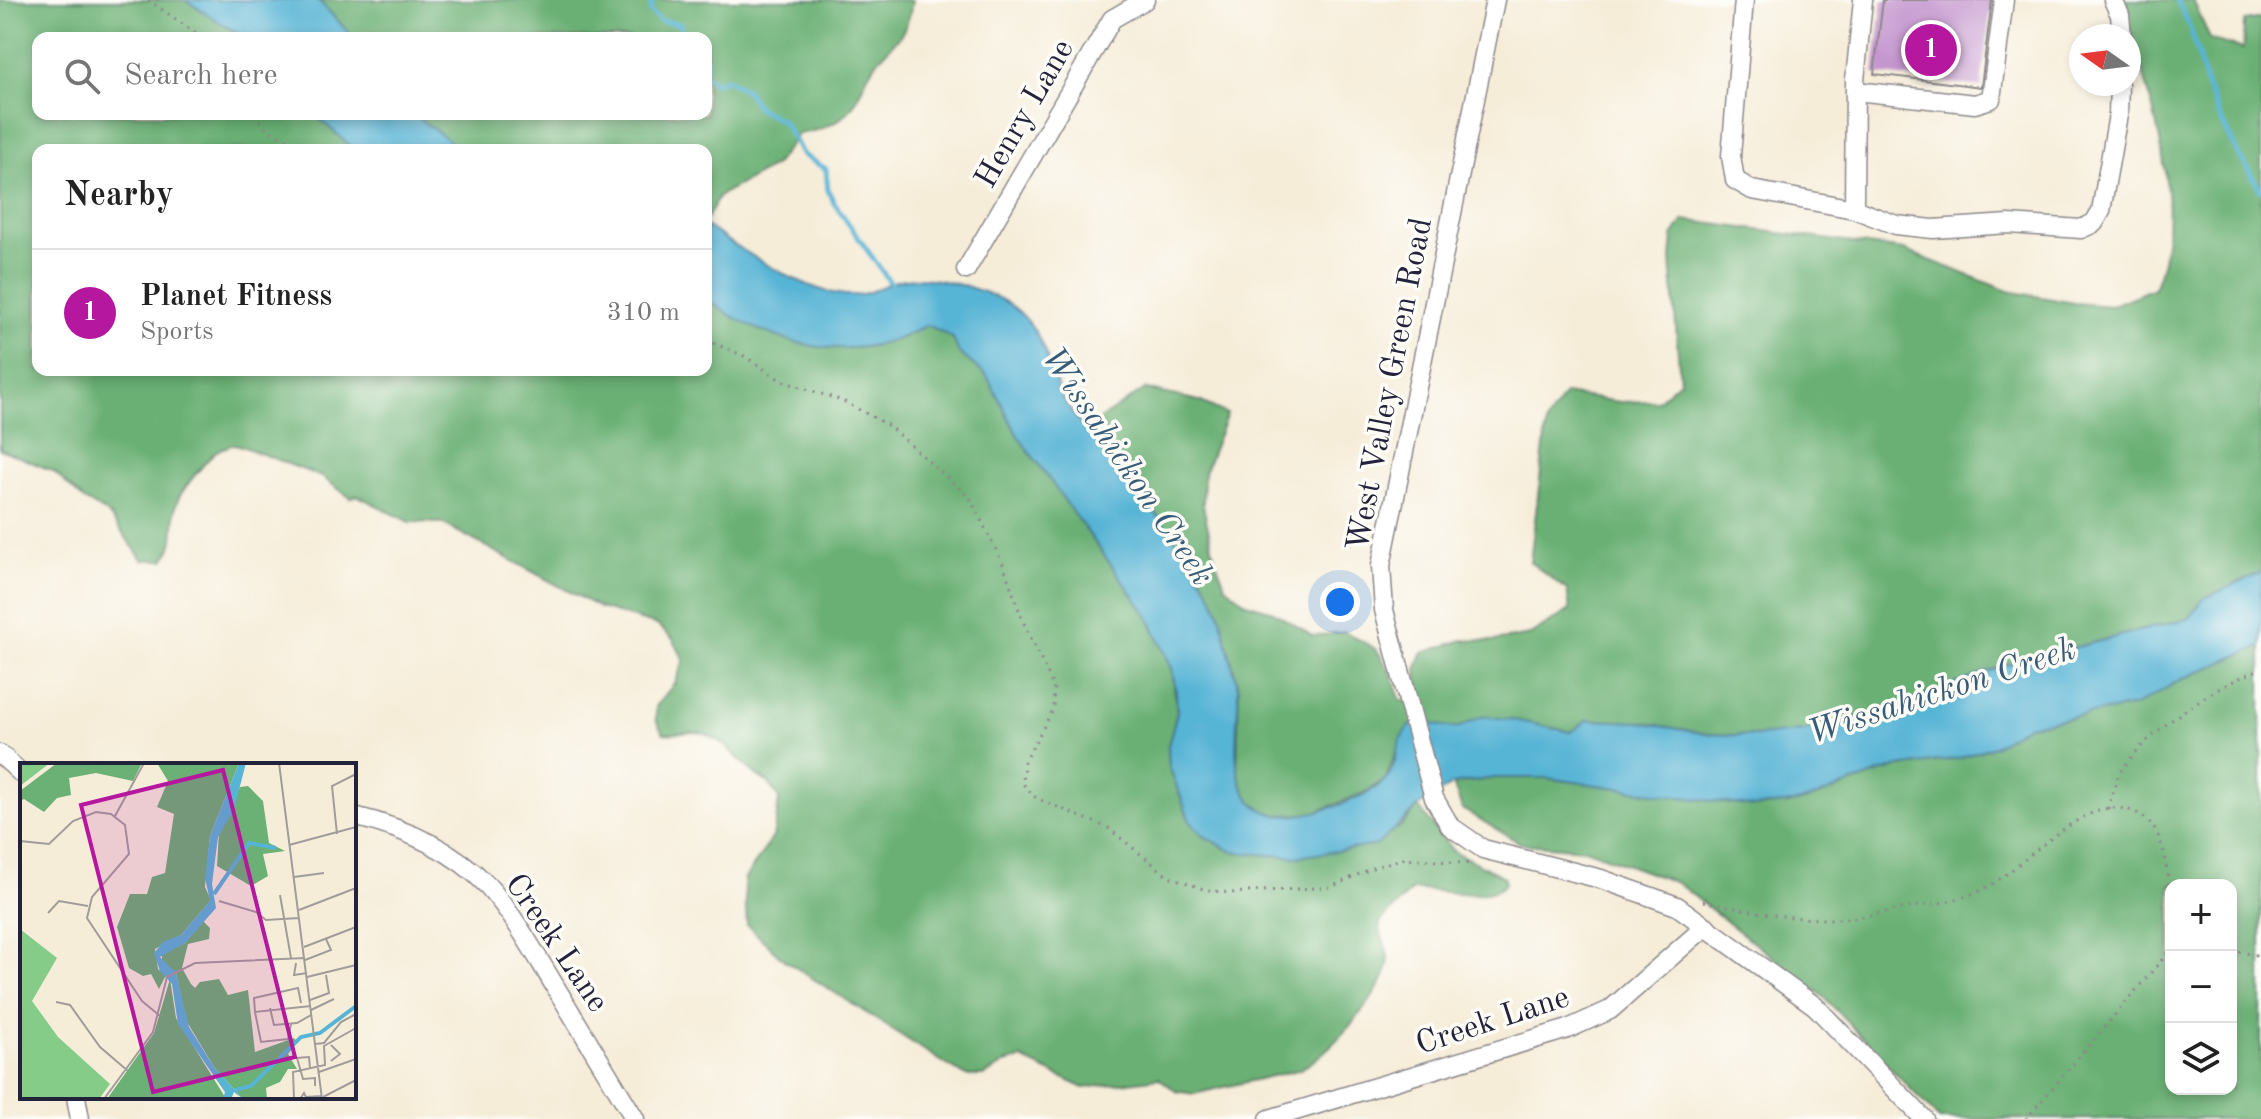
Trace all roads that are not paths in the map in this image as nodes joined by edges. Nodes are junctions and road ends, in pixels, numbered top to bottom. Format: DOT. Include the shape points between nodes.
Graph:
graph roads {
  1 [pos="1145,0"];
  2 [pos="1495,0"];
  3 [pos="1744,0"];
  4 [pos="1863,0"];
  5 [pos="2004,0"];
  6 [pos="2113,0"];
  7 [pos="2121,24"];
  8 [pos="1856,91"];
  9 [pos="2119,96"];
  10 [pos="1854,209"];
  11 [pos="966,270"];
  12 [pos="0,754"];
  13 [pos="20,772"];
  14 [pos="356,816"];
  15 [pos="1706,926"];
  16 [pos="76,1099"];
  17 [pos="80,1119"];
  18 [pos="635,1119"];
  19 [pos="1269,1119"];
  20 [pos="1924,1119"];
  1 -- 11 [label="street, Henry Lane" via="1112,19"];
  2 -- 15 [label="street, West Valley Green Road" via="1381,566 1384,610 1434,798 1450,826 1483,849 1601,879 1677,906"];
  3 -- 10 [label="street" via="1731,156 1735,180 1752,190"];
  4 -- 8 [label="street"];
  5 -- 8 [label="street" via="1991,99"];
  6 -- 7 [label="street"];
  8 -- 10 [label="street"];
  9 -- 10 [label="street" via="2101,211 2094,223 2081,229 2009,224 1933,229 1896,225"];
  12 -- 13 [label="street"];
  14 -- 18 [label="street, Creek Lane" via="420,838 487,885 529,943"];
  15 -- 19 [label="street, Creek Lane" via="1610,1010 1568,1029"];
  15 -- 20 [label="street, West Valley Green Road" via="1815,1006"];
  16 -- 17 [label="street"];
}
